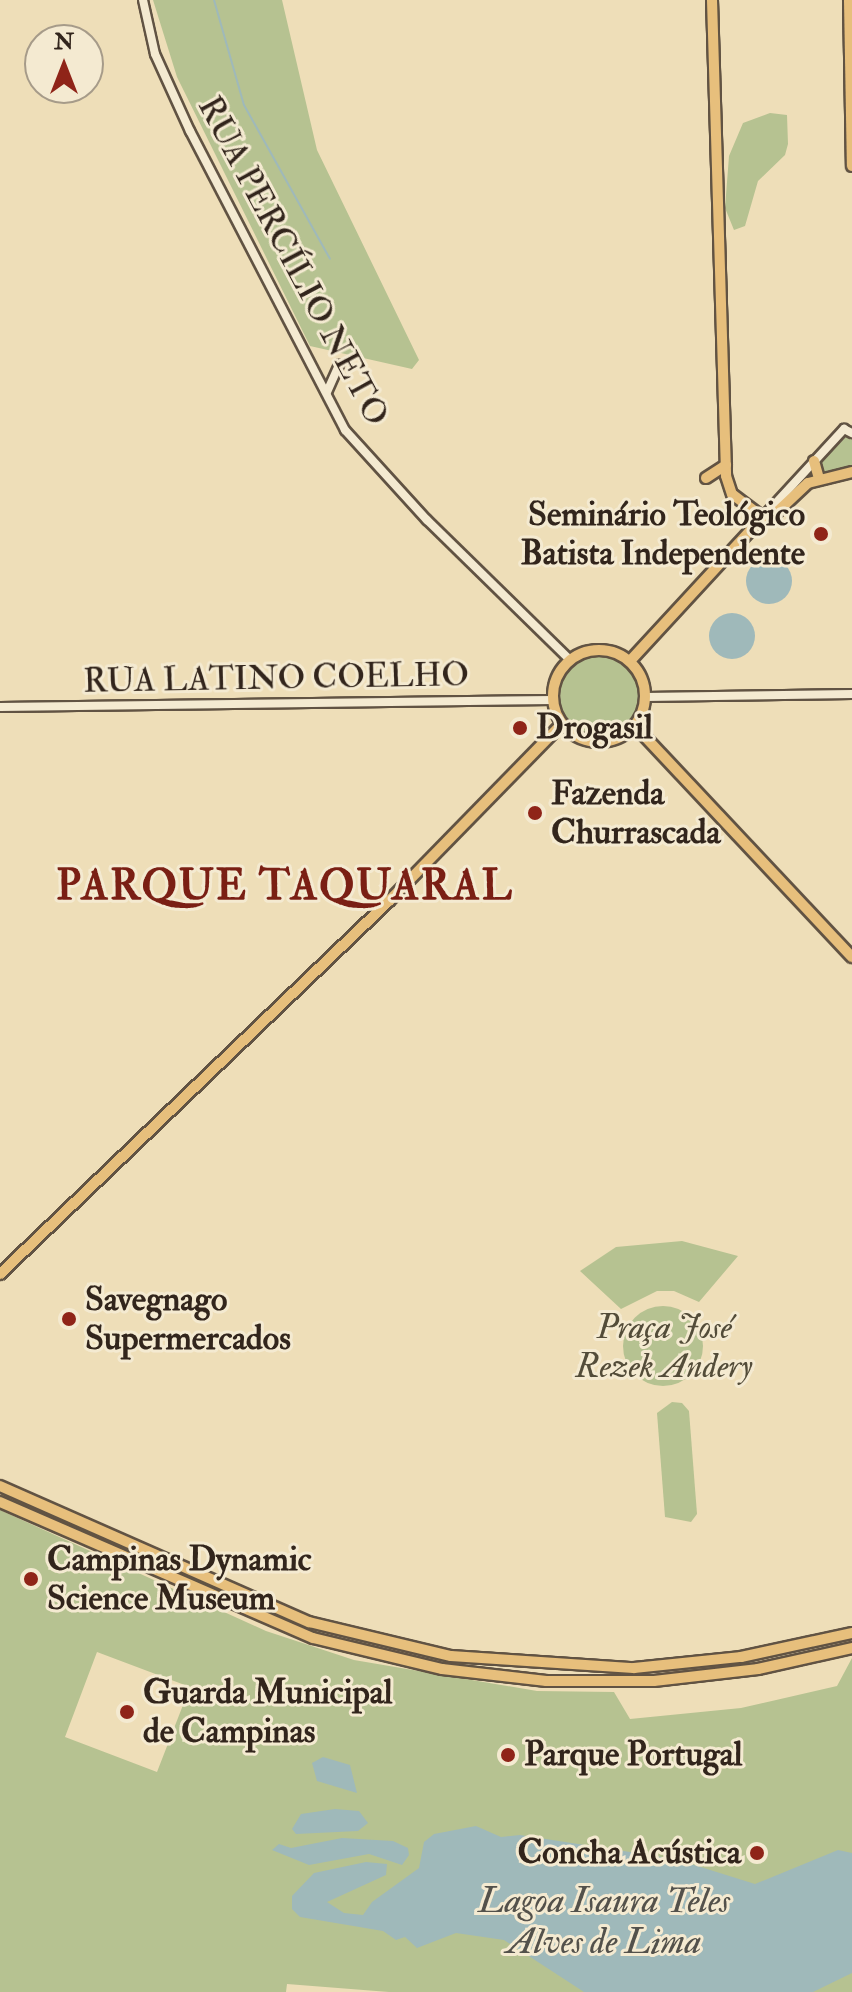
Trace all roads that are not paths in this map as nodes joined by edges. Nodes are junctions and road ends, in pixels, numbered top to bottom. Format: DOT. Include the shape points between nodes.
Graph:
graph roads {
  1 [pos="143,0"];
  2 [pos="712,0"];
  3 [pos="849,0"];
  4 [pos="852,166"];
  5 [pos="339,365"];
  6 [pos="327,393"];
  7 [pos="848,431"];
  8 [pos="814,461"];
  9 [pos="726,465"];
  10 [pos="850,475"];
  11 [pos="706,478"];
  12 [pos="819,478"];
  13 [pos="763,517"];
  14 [pos="570,660"];
  15 [pos="630,661"];
  16 [pos="852,694"];
  17 [pos="646,697"];
  18 [pos="553,700"];
  19 [pos="0,707"];
  20 [pos="562,724"];
  21 [pos="635,726"];
  22 [pos="852,957"];
  23 [pos="0,1274"];
  24 [pos="0,1486"];
  25 [pos="0,1502"];
  26 [pos="852,1633"];
  27 [pos="852,1648"];
  1 -- 6 [label="street, RUA PERCÍLIO NETO" via="155,54 190,131"];
  2 -- 9 [label="main road"];
  3 -- 4 [label="main road"];
  5 -- 6 [label="street"];
  6 -- 14 [label="street, RUA PERCÍLIO NETO" via="356,445"];
  7 -- 8 [label="street"];
  8 -- 12 [label="main road"];
  8 -- 13 [label="street"];
  9 -- 11 [label="main road"];
  9 -- 13 [label="main road" via="732,494"];
  10 -- 12 [label="main road"];
  12 -- 13 [label="main road" via="776,513"];
  13 -- 15 [label="main road"];
  14 -- 15 [label="main road" via="600,650"];
  14 -- 18 [label="main road" via="555,682"];
  15 -- 17 [label="main road" via="642,677"];
  16 -- 17 [label="street"];
  17 -- 21 [label="main road"];
  18 -- 19 [label="street, RUA LATINO COELHO"];
  18 -- 20 [label="main road"];
  20 -- 21 [label="main road" via="581,739 604,742"];
  20 -- 23 [label="main road" via="379,912"];
  21 -- 22 [label="main road"];
  24 -- 26 [label="main road" via="309,1622 451,1656 634,1668 741,1657"];
  25 -- 27 [label="main road" via="313,1638 442,1669 534,1680 654,1681 758,1669"];
}
